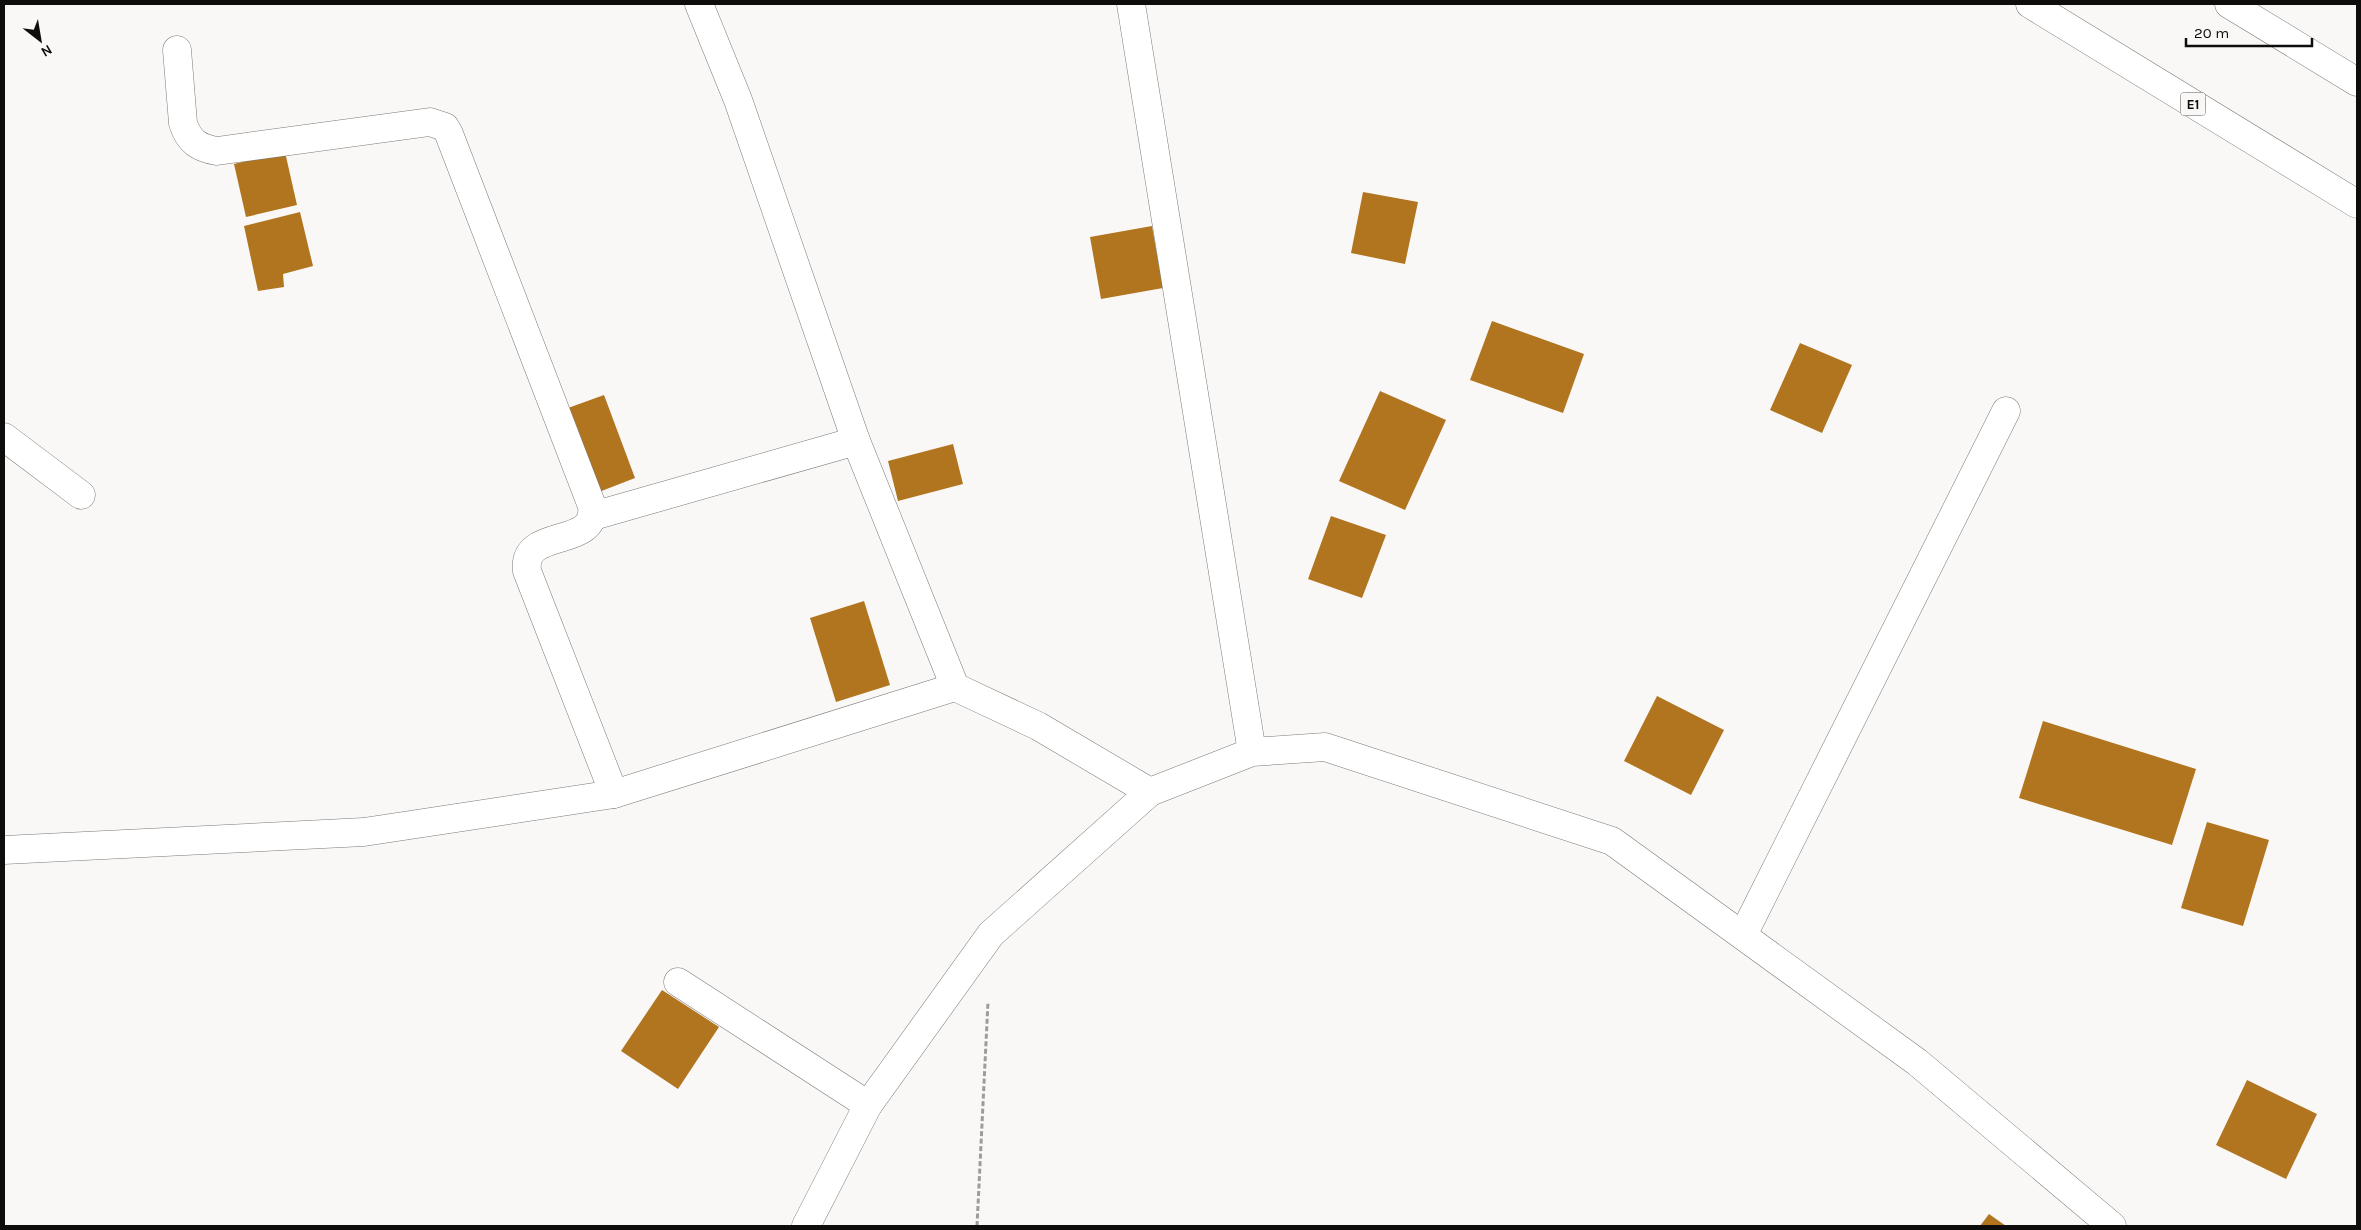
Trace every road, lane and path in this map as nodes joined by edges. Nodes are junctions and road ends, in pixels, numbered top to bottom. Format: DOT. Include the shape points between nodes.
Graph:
graph roads {
  1 [pos="700,4"];
  2 [pos="1132,4"];
  3 [pos="2030,4"];
  4 [pos="2229,4"];
  5 [pos="177,50"];
  6 [pos="2357,82"];
  7 [pos="2357,204"];
  8 [pos="2006,411"];
  9 [pos="4,437"];
  10 [pos="856,441"];
  11 [pos="81,495"];
  12 [pos="593,516"];
  13 [pos="955,687"];
  14 [pos="1252,752"];
  15 [pos="1150,792"];
  16 [pos="614,794"];
  17 [pos="4,850"];
  18 [pos="1743,935"];
  19 [pos="678,982"];
  20 [pos="988,992"];
  21 [pos="868,1105"];
  22 [pos="806,1226"];
  23 [pos="978,1226"];
  24 [pos="2112,1226"];
  1 -- 10 [label="main road" via="738,100"];
  2 -- 14 [label="main road"];
  3 -- 7 [label="main road, E1"];
  4 -- 6 [label="main road"];
  5 -- 12 [label="main road" via="186,135 205,149 218,151 430,122 445,127 589,496"];
  8 -- 18 [label="main road"];
  9 -- 11 [label="main road"];
  10 -- 12 [label="main road"];
  10 -- 13 [label="main road"];
  12 -- 16 [label="main road" via="589,525 581,530 538,546 525,561 526,571"];
  13 -- 15 [label="main road" via="1038,726"];
  13 -- 16 [label="main road"];
  14 -- 15 [label="main road"];
  14 -- 18 [label="main road" via="1325,747 1612,841"];
  15 -- 21 [label="main road" via="991,934"];
  16 -- 17 [label="main road" via="364,832"];
  18 -- 24 [label="main road" via="1917,1062"];
  19 -- 21 [label="main road"];
  20 -- 23 [label="path"];
  21 -- 22 [label="main road"];
}
